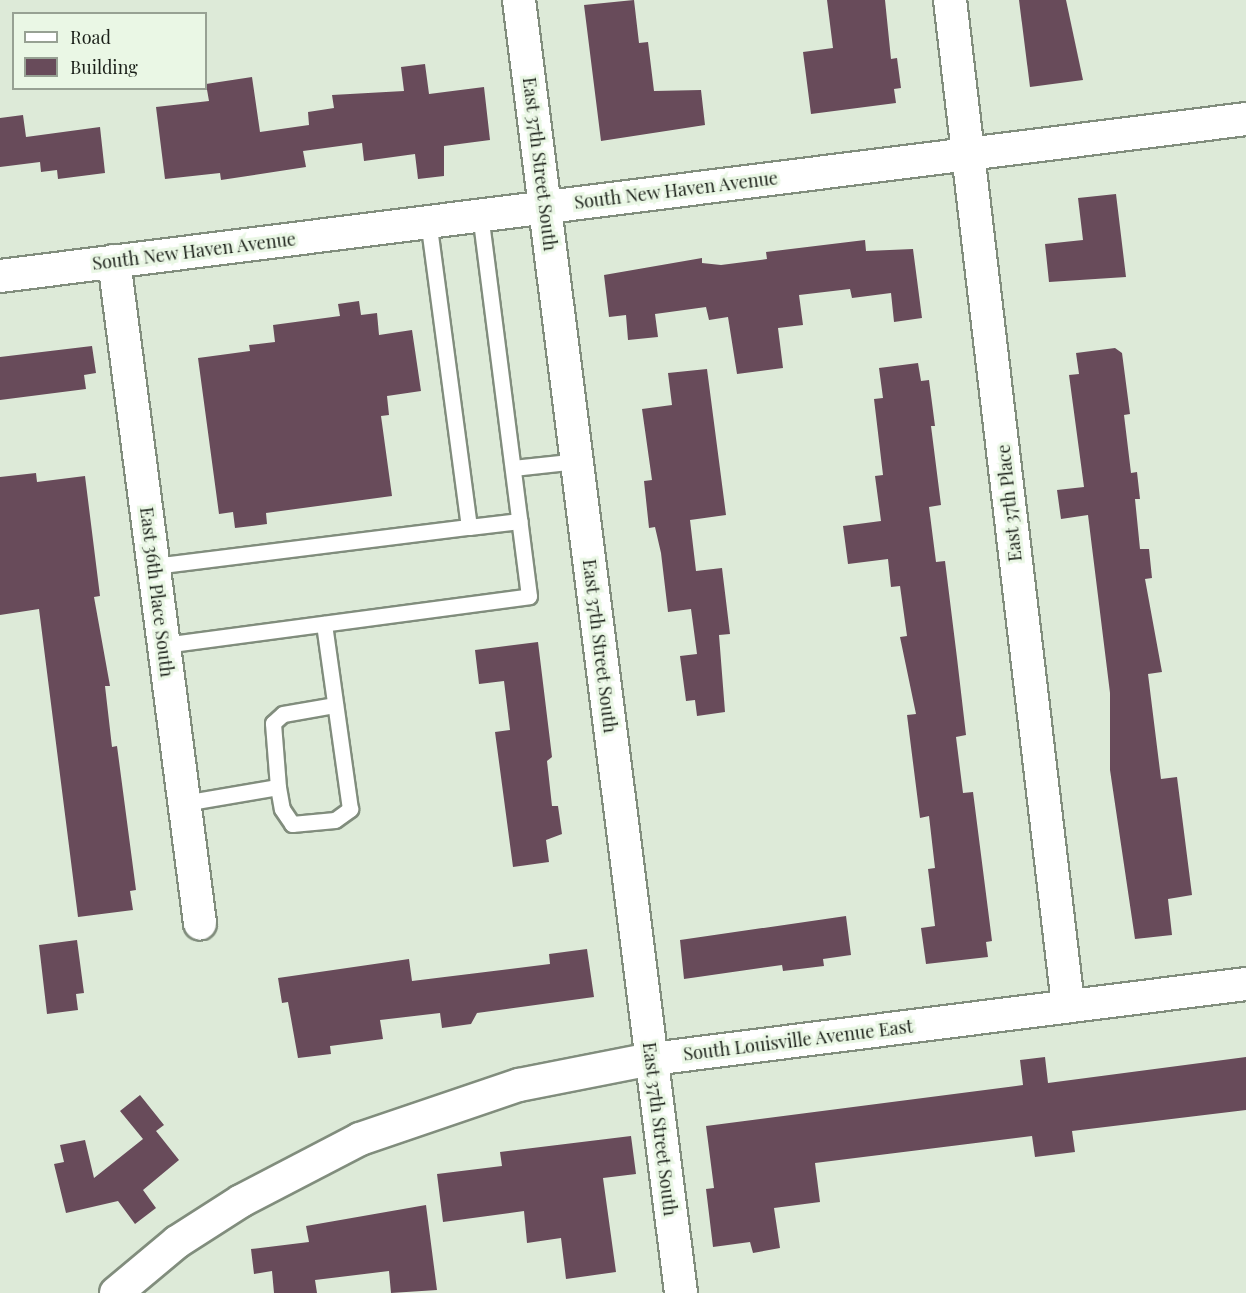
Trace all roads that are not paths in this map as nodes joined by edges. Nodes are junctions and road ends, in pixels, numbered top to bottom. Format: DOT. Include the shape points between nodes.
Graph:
graph roads {
  1 [pos="519,0"];
  2 [pos="950,0"];
  3 [pos="1246,119"];
  4 [pos="969,156"];
  5 [pos="545,206"];
  6 [pos="480,214"];
  7 [pos="428,221"];
  8 [pos="114,261"];
  9 [pos="0,276"];
  10 [pos="577,460"];
  11 [pos="513,468"];
  12 [pos="520,521"];
  13 [pos="469,527"];
  14 [pos="154,566"];
  15 [pos="324,624"];
  16 [pos="164,645"];
  17 [pos="335,705"];
  18 [pos="278,788"];
  19 [pos="184,802"];
  20 [pos="200,923"];
  21 [pos="1246,984"];
  22 [pos="1068,1005"];
  23 [pos="652,1059"];
  24 [pos="116,1293"];
  25 [pos="681,1293"];
  1 -- 5 [label="street, East 37th Street South"];
  2 -- 4 [label="street, East 37th Place"];
  3 -- 4 [label="street, South New Haven Avenue"];
  4 -- 5 [label="street, South New Haven Avenue"];
  4 -- 22 [label="street, East 37th Place"];
  5 -- 6 [label="street, South New Haven Avenue"];
  5 -- 10 [label="street, East 37th Street South"];
  6 -- 7 [label="street, South New Haven Avenue"];
  6 -- 11 [label="lane"];
  7 -- 8 [label="street, South New Haven Avenue"];
  7 -- 13 [label="lane"];
  8 -- 9 [label="street, South New Haven Avenue"];
  8 -- 14 [label="street, East 36th Place South"];
  10 -- 11 [label="lane"];
  10 -- 23 [label="street, East 37th Street South"];
  11 -- 12 [label="lane"];
  12 -- 13 [label="lane"];
  12 -- 15 [label="lane" via="529,596"];
  13 -- 14 [label="lane"];
  14 -- 16 [label="street, East 36th Place South"];
  15 -- 16 [label="lane"];
  15 -- 17 [label="lane"];
  16 -- 19 [label="street, East 36th Place South"];
  17 -- 18 [label="lane" via="283,714 273,723"];
  17 -- 18 [label="lane" via="350,809 335,820 292,824 282,809"];
  18 -- 19 [label="lane"];
  19 -- 20 [label="street, East 36th Place South"];
  21 -- 22 [label="street, South Louisville Avenue East"];
  22 -- 23 [label="street, South Louisville Avenue East"];
  23 -- 24 [label="street, South Louisville Avenue East" via="519,1085 360,1139 232,1207 177,1242"];
  23 -- 25 [label="street, East 37th Street South"];
}
